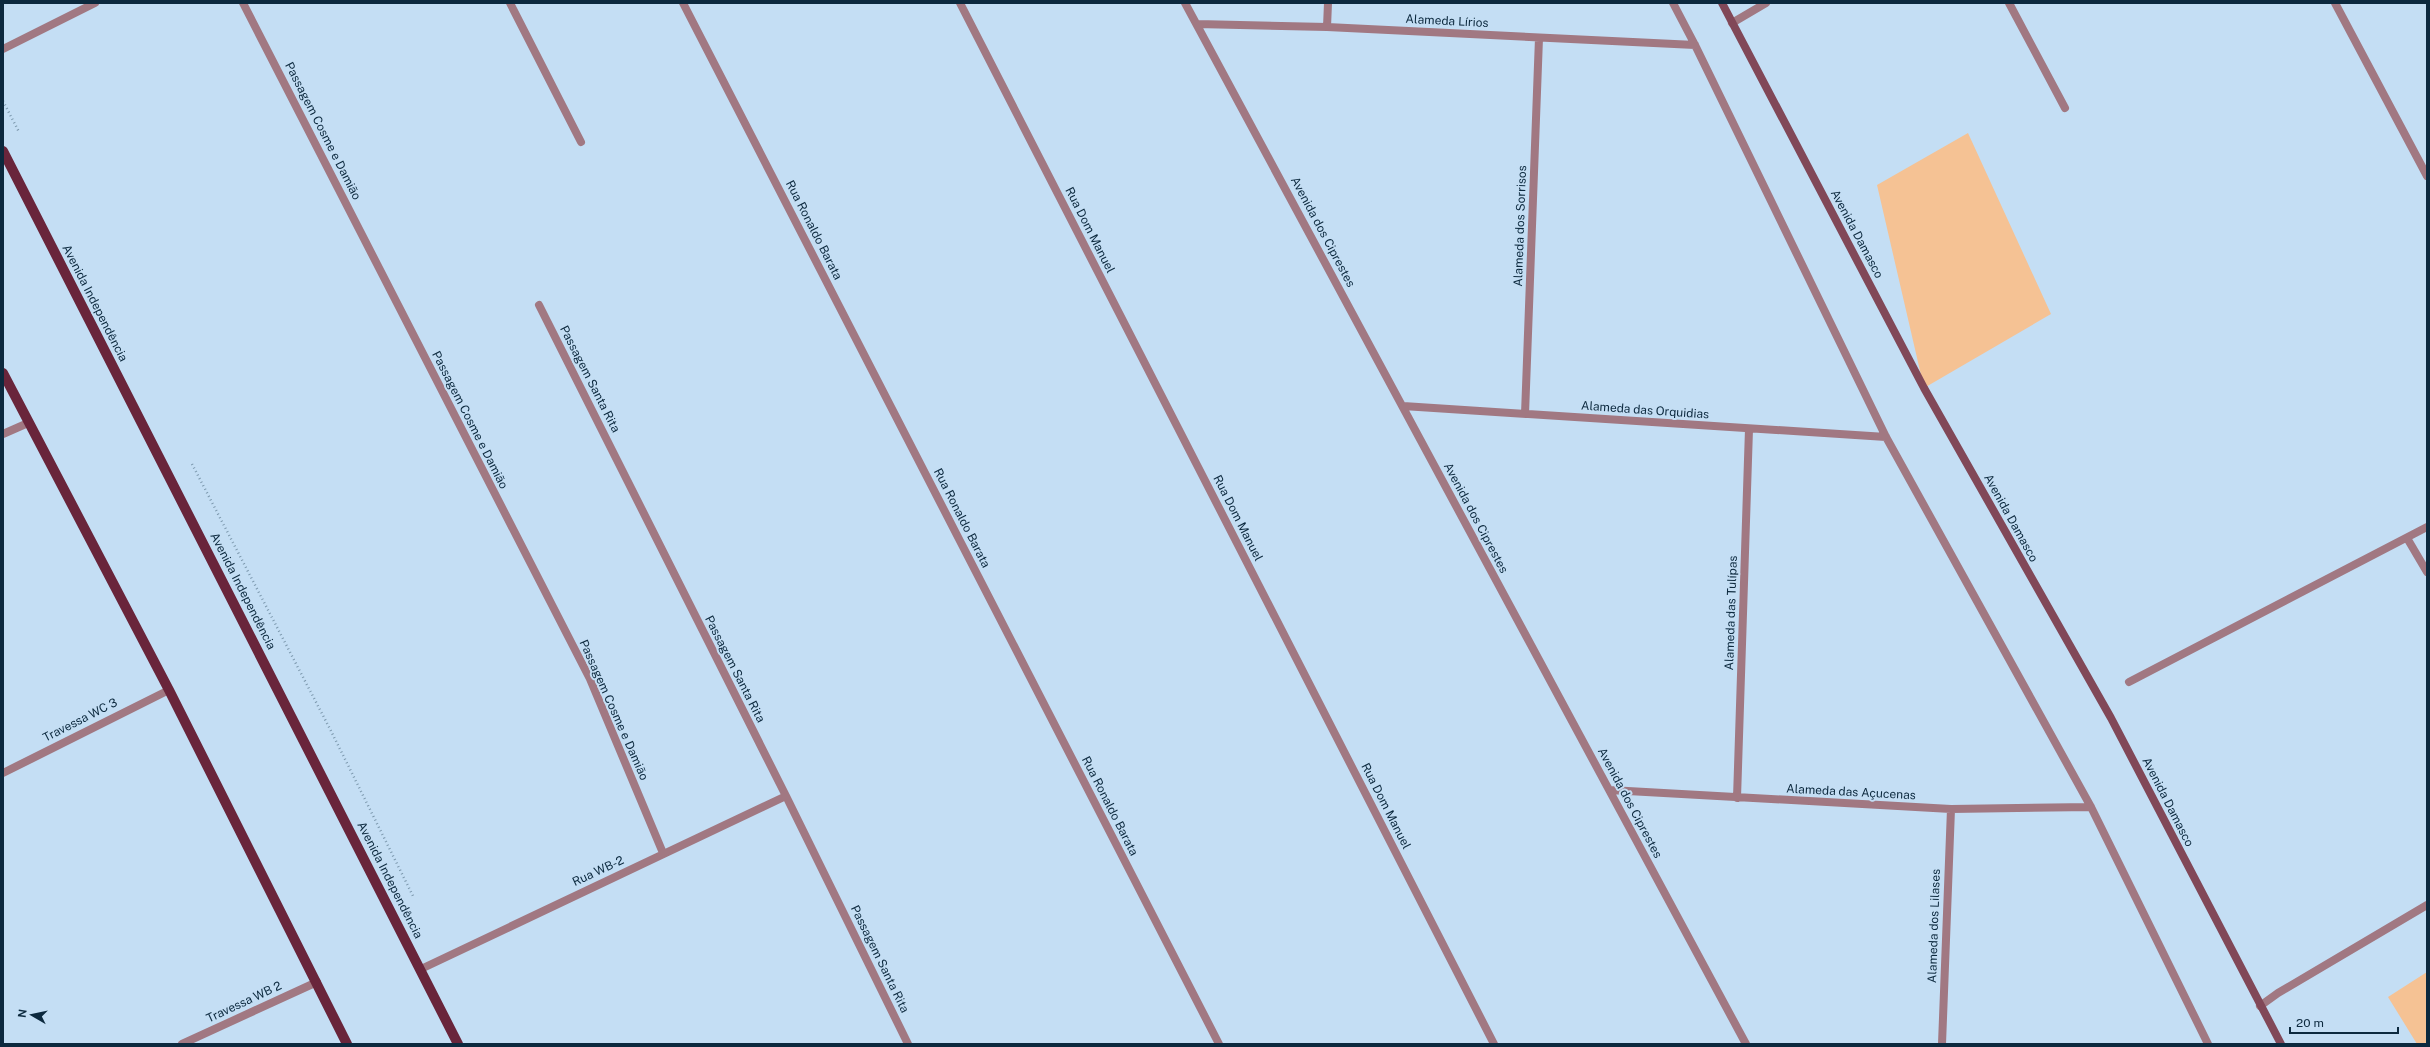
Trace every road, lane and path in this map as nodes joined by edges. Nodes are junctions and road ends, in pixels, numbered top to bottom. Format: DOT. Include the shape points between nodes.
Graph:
graph roads {
  1 [pos="95,3"];
  2 [pos="243,3"];
  3 [pos="510,3"];
  4 [pos="683,3"];
  5 [pos="960,3"];
  6 [pos="1185,3"];
  7 [pos="1328,3"];
  8 [pos="1673,3"];
  9 [pos="1722,3"];
  10 [pos="1766,3"];
  11 [pos="2009,3"];
  12 [pos="2335,3"];
  13 [pos="1732,23"];
  14 [pos="1197,24"];
  15 [pos="1327,27"];
  16 [pos="1539,38"];
  17 [pos="1695,45"];
  18 [pos="3,49"];
  19 [pos="2065,108"];
  20 [pos="581,142"];
  21 [pos="3,151"];
  22 [pos="2427,176"];
  23 [pos="539,305"];
  24 [pos="3,373"];
  25 [pos="1403,406"];
  26 [pos="1525,414"];
  27 [pos="28,423"];
  28 [pos="1748,429"];
  29 [pos="3,434"];
  30 [pos="1886,437"];
  31 [pos="2427,527"];
  32 [pos="2407,538"];
  33 [pos="2427,572"];
  34 [pos="2129,682"];
  35 [pos="169,690"];
  36 [pos="3,773"];
  37 [pos="1610,790"];
  38 [pos="786,796"];
  39 [pos="1737,798"];
  40 [pos="2091,807"];
  41 [pos="1951,809"];
  42 [pos="663,853"];
  43 [pos="2427,905"];
  44 [pos="421,969"];
  45 [pos="317,982"];
  46 [pos="2260,1006"];
  47 [pos="182,1044"];
  48 [pos="347,1044"];
  49 [pos="458,1044"];
  50 [pos="907,1044"];
  51 [pos="1219,1044"];
  52 [pos="1494,1044"];
  53 [pos="1746,1044"];
  54 [pos="1942,1044"];
  55 [pos="2208,1044"];
  56 [pos="2281,1044"];
  1 -- 18 [label="street"];
  2 -- 42 [label="street, Passagem Cosme e Damião" via="590,679"];
  3 -- 20 [label="street"];
  4 -- 51 [label="street, Rua Ronaldo Barata"];
  5 -- 52 [label="street, Rua Dom Manuel"];
  6 -- 14 [label="street, Avenida dos Ciprestes"];
  7 -- 15 [label="street"];
  8 -- 17 [label="street"];
  9 -- 13 [label="street, Avenida Damasco"];
  10 -- 13 [label="street"];
  11 -- 19 [label="street"];
  12 -- 22 [label="street"];
  13 -- 46 [label="street, Avenida Damasco" via="1924,388 2111,718"];
  14 -- 15 [label="street, Alameda Lírios"];
  14 -- 25 [label="street, Avenida dos Ciprestes"];
  15 -- 16 [label="street, Alameda Lírios"];
  16 -- 17 [label="street, Alameda Lírios"];
  16 -- 26 [label="street, Alameda dos Sorrisos"];
  17 -- 30 [label="street"];
  21 -- 44 [label="main road, Avenida Independência"];
  23 -- 38 [label="street, Passagem Santa Rita"];
  24 -- 27 [label="main road"];
  25 -- 26 [label="street, Alameda das Orquidias"];
  25 -- 37 [label="street, Avenida dos Ciprestes"];
  26 -- 28 [label="street, Alameda das Orquidias"];
  27 -- 29 [label="street"];
  27 -- 35 [label="main road"];
  28 -- 30 [label="street, Alameda das Orquidias"];
  28 -- 39 [label="street, Alameda das Tulípas"];
  30 -- 40 [label="street"];
  31 -- 32 [label="street"];
  32 -- 33 [label="street"];
  32 -- 34 [label="street"];
  35 -- 36 [label="street, Travessa WC 3"];
  35 -- 45 [label="main road"];
  37 -- 39 [label="street, Alameda das Açucenas"];
  37 -- 53 [label="street, Avenida dos Ciprestes"];
  38 -- 42 [label="street, Rua WB-2"];
  38 -- 50 [label="street, Passagem Santa Rita"];
  39 -- 41 [label="street, Alameda das Açucenas"];
  40 -- 41 [label="street, Alameda das Açucenas"];
  40 -- 55 [label="street"];
  41 -- 54 [label="street, Alameda dos Lilases"];
  42 -- 44 [label="street, Rua WB-2"];
  43 -- 46 [label="street" via="2278,992"];
  44 -- 49 [label="main road, Avenida Independência"];
  45 -- 47 [label="street, Travessa WB 2"];
  45 -- 48 [label="main road"];
  46 -- 56 [label="street, Avenida Damasco"];
}
